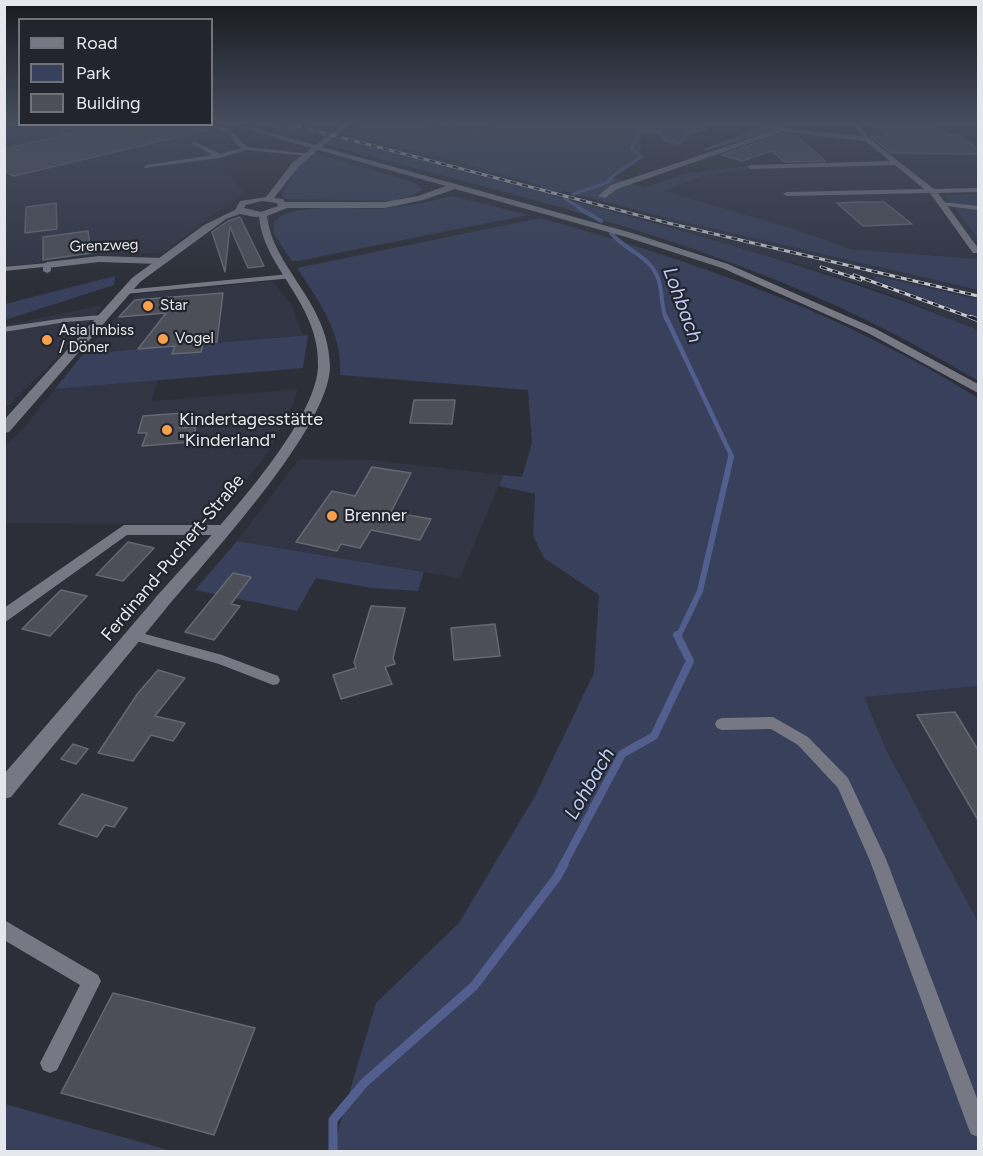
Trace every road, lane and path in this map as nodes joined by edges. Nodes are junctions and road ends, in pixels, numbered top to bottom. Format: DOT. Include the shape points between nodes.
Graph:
graph roads {
  1 [pos="287,178"];
  2 [pos="422,178"];
  3 [pos="425,178"];
  4 [pos="642,178"];
  5 [pos="916,178"];
  6 [pos="455,186"];
  7 [pos="978,190"];
  8 [pos="932,191"];
  9 [pos="787,194"];
  10 [pos="429,195"];
  11 [pos="602,196"];
  12 [pos="269,199"];
  13 [pos="942,204"];
  14 [pos="284,205"];
  15 [pos="978,208"];
  16 [pos="240,211"];
  17 [pos="263,214"];
  18 [pos="976,251"];
  19 [pos="162,261"];
  20 [pos="4,268"];
  21 [pos="47,268"];
  22 [pos="287,272"];
  23 [pos="125,292"];
  24 [pos="102,317"];
  25 [pos="4,330"];
  26 [pos="978,389"];
  27 [pos="4,429"];
  28 [pos="222,530"];
  29 [pos="4,617"];
  30 [pos="134,636"];
  31 [pos="273,680"];
  32 [pos="722,724"];
  33 [pos="4,790"];
  34 [pos="4,928"];
  35 [pos="50,1063"];
  36 [pos="978,1127"];
  1 -- 12 [label="street"];
  2 -- 10 [label="street" via="429,186"];
  3 -- 6 [label="street"];
  4 -- 11 [label="street" via="614,187"];
  5 -- 8 [label="street"];
  6 -- 10 [label="street"];
  6 -- 26 [label="street" via="725,266 863,326"];
  7 -- 8 [label="street"];
  8 -- 9 [label="street"];
  8 -- 13 [label="street"];
  10 -- 14 [label="street" via="385,205"];
  12 -- 14 [label="street"];
  12 -- 16 [label="street" via="248,201 240,206"];
  13 -- 15 [label="lane"];
  13 -- 18 [label="street"];
  14 -- 17 [label="street" via="276,212"];
  16 -- 17 [label="street"];
  16 -- 19 [label="street" via="223,217"];
  17 -- 22 [label="street, Ferdinand-Puchert-Straße" via="264,231"];
  19 -- 21 [label="street, Grenzweg" via="99,259"];
  19 -- 23 [label="street"];
  20 -- 21 [label="lane"];
  22 -- 23 [label="lane"];
  22 -- 28 [label="street, Ferdinand-Puchert-Straße" via="324,341 323,384 314,407 279,458"];
  23 -- 24 [label="street"];
  24 -- 25 [label="lane"];
  24 -- 27 [label="street"];
  28 -- 29 [label="street" via="124,530"];
  28 -- 30 [label="street, Ferdinand-Puchert-Straße"];
  30 -- 31 [label="lane" via="222,660"];
  30 -- 33 [label="street, Ferdinand-Puchert-Straße"];
  32 -- 36 [label="lane" via="772,723 803,741 843,783 878,859"];
  34 -- 35 [label="lane" via="92,981"];
}
